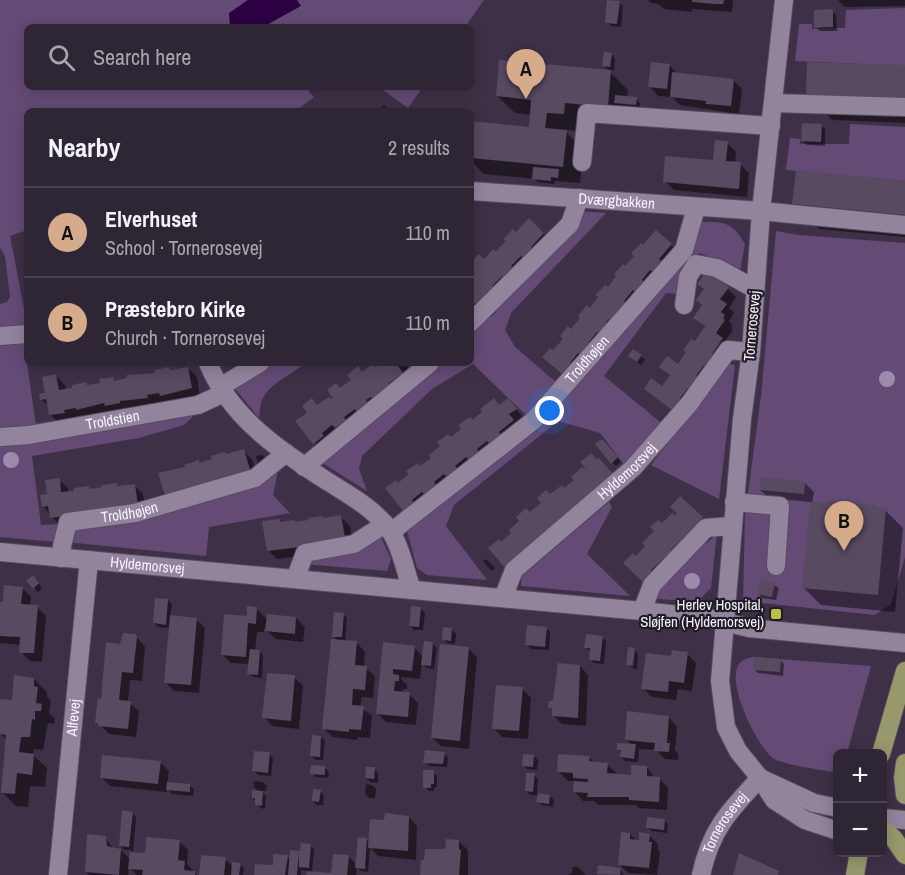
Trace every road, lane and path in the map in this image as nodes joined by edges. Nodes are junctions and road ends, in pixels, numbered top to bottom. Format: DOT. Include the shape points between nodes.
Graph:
graph roads {
  1 [pos="784,0"];
  2 [pos="773,103"];
  3 [pos="905,107"];
  4 [pos="771,126"];
  5 [pos="582,162"];
  6 [pos="474,191"];
  7 [pos="579,198"];
  8 [pos="696,208"];
  9 [pos="761,211"];
  10 [pos="905,225"];
  11 [pos="755,289"];
  12 [pos="684,305"];
  13 [pos="474,319"];
  14 [pos="24,334"];
  15 [pos="0,336"];
  16 [pos="751,352"];
  17 [pos="210,366"];
  18 [pos="256,366"];
  19 [pos="426,366"];
  20 [pos="222,390"];
  21 [pos="0,437"];
  22 [pos="286,453"];
  23 [pos="304,466"];
  24 [pos="734,502"];
  25 [pos="732,526"];
  26 [pos="388,528"];
  27 [pos="0,552"];
  28 [pos="61,558"];
  29 [pos="89,560"];
  30 [pos="776,566"];
  31 [pos="295,579"];
  32 [pos="412,590"];
  33 [pos="503,598"];
  34 [pos="642,611"];
  35 [pos="725,622"];
  36 [pos="905,643"];
  37 [pos="905,671"];
  38 [pos="882,749"];
  39 [pos="905,763"];
  40 [pos="760,778"];
  41 [pos="905,795"];
  42 [pos="833,807"];
  43 [pos="887,818"];
  44 [pos="905,820"];
  45 [pos="833,830"];
  46 [pos="887,833"];
  47 [pos="887,846"];
  48 [pos="904,851"];
  49 [pos="858,857"];
  50 [pos="58,875"];
  51 [pos="701,875"];
  52 [pos="855,875"];
  1 -- 2 [label="street, Tornerosevej"];
  2 -- 3 [label="street"];
  2 -- 4 [label="street, Tornerosevej"];
  4 -- 5 [label="street" via="587,113"];
  4 -- 9 [label="street, Tornerosevej"];
  6 -- 7 [label="street, Dværgbakken"];
  7 -- 8 [label="street, Dværgbakken"];
  7 -- 13 [label="street" via="570,224"];
  8 -- 9 [label="street, Dværgbakken"];
  8 -- 26 [label="street, Troldhøjen" via="684,250 533,421"];
  9 -- 10 [label="street, Dværgbakken"];
  9 -- 11 [label="street, Tornerosevej"];
  11 -- 12 [label="street" via="717,268 696,264 688,277"];
  11 -- 16 [label="street, Tornerosevej"];
  14 -- 15 [label="street"];
  16 -- 24 [label="street, Tornerosevej"];
  16 -- 33 [label="street, Hyldemorsvej" via="728,350 689,404 633,468 514,570"];
  17 -- 20 [label="street"];
  18 -- 20 [label="street"];
  19 -- 23 [label="street"];
  20 -- 21 [label="street, Troldstien" via="198,405"];
  20 -- 22 [label="street" via="255,430"];
  22 -- 23 [label="street"];
  22 -- 28 [label="street, Troldhøjen" via="255,478 135,513 68,522"];
  23 -- 26 [label="street" via="362,503"];
  24 -- 25 [label="street, Tornerosevej"];
  24 -- 30 [label="street" via="780,506"];
  25 -- 34 [label="street" via="706,528 652,585"];
  25 -- 35 [label="street, Tornerosevej"];
  26 -- 31 [label="street" via="354,544 305,553"];
  26 -- 32 [label="street"];
  27 -- 28 [label="street, Hyldemorsvej"];
  28 -- 29 [label="street, Hyldemorsvej"];
  29 -- 31 [label="street, Hyldemorsvej"];
  29 -- 50 [label="street, Alfevej"];
  31 -- 32 [label="street, Hyldemorsvej"];
  32 -- 33 [label="street, Hyldemorsvej"];
  33 -- 34 [label="street, Hyldemorsvej"];
  34 -- 35 [label="street, Hyldemorsvej"];
  35 -- 36 [label="street, Hyldemorsvej" via="749,628"];
  35 -- 40 [label="street, Tornerosevej" via="720,681 726,727 738,751"];
  37 -- 38 [label="main road"];
  39 -- 41 [label="main road"];
  40 -- 42 [label="street, Tornerosevej" via="814,803"];
  40 -- 45 [label="street, Tornerosevej" via="774,800 787,810"];
  40 -- 51 [label="street, Tornerosevej" via="725,814"];
  43 -- 44 [label="street"];
  46 -- 48 [label="main road"];
  47 -- 48 [label="street"];
  49 -- 52 [label="main road"];
}
